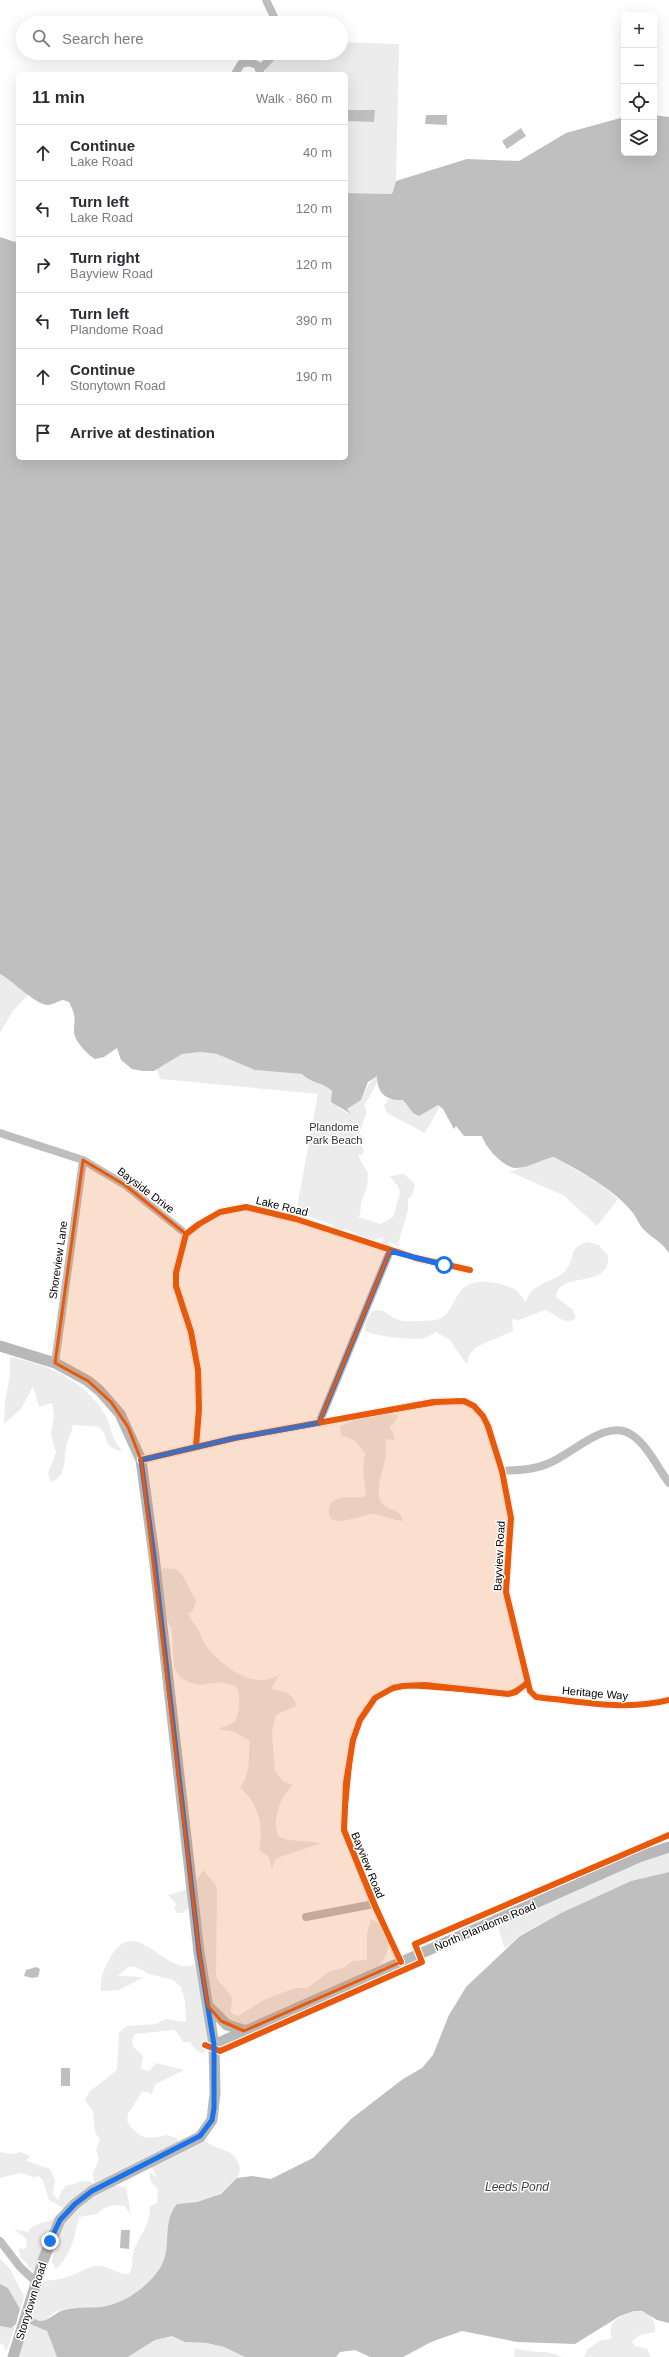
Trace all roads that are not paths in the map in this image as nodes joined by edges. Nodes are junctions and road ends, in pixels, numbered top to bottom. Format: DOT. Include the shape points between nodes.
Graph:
graph roads {
  1 [pos="266,0"];
  2 [pos="274,16"];
  3 [pos="270,60"];
  4 [pos="260,71"];
  5 [pos="236,72"];
  6 [pos="0,1133"];
  7 [pos="83,1160"];
  8 [pos="186,1234"];
  9 [pos="390,1251"];
  10 [pos="470,1270"];
  11 [pos="0,1346"];
  12 [pos="55,1363"];
  13 [pos="319,1423"];
  14 [pos="196,1447"];
  15 [pos="141,1460"];
  16 [pos="502,1471"];
  17 [pos="669,1483"];
  18 [pos="527,1683"];
  19 [pos="669,1700"];
  20 [pos="669,1847"];
  21 [pos="374,1904"];
  22 [pos="306,1917"];
  23 [pos="401,1962"];
  24 [pos="208,2006"];
  25 [pos="248,2031"];
  26 [pos="214,2045"];
  27 [pos="0,2241"];
  28 [pos="36,2282"];
  29 [pos="13,2357"];
  1 -- 2 [label="street"];
  3 -- 4 [label="street"];
  4 -- 5 [label="street" via="254,63 245,62"];
  6 -- 7 [label="street, Bayside Drive"];
  7 -- 8 [label="street, Bayside Drive" via="125,1186"];
  7 -- 12 [label="street, Shoreview Lane"];
  8 -- 9 [label="street, Lake Road" via="220,1212 246,1207 296,1219"];
  8 -- 14 [label="street" via="178,1257 176,1286 191,1332 198,1370 199,1409"];
  9 -- 10 [label="street, Lake Road"];
  9 -- 13 [label="street"];
  11 -- 12 [label="main road, Stonytown Road"];
  12 -- 15 [label="main road, Stonytown Road" via="88,1381 111,1402 128,1428"];
  13 -- 14 [label="street, Bayview Road"];
  13 -- 16 [label="street, Bayview Road" via="433,1402 464,1401 474,1406 483,1416"];
  14 -- 15 [label="street, Bayview Road"];
  15 -- 24 [label="main road, Stonytown Road" via="199,1952"];
  16 -- 17 [label="street" via="545,1465 558,1460 601,1433 623,1430 633,1435 642,1445"];
  16 -- 18 [label="street, Bayview Road" via="511,1518 506,1592 523,1654"];
  18 -- 19 [label="street, Heritage Way" via="532,1694 544,1698 639,1706"];
  18 -- 21 [label="street, Bayview Road" via="516,1692 508,1694 403,1686 383,1692 366,1708 353,1740 343,1818 347,1841"];
  20 -- 23 [label="main road, North Plandome Road" via="639,1857"];
  21 -- 22 [label="street"];
  21 -- 23 [label="street, Bayview Road"];
  23 -- 25 [label="main road, North Plandome Road"];
  24 -- 25 [label="main road" via="227,2025"];
  24 -- 26 [label="main road, Stonytown Road"];
  25 -- 26 [label="main road, North Plandome Road"];
  26 -- 28 [label="main road, Stonytown Road" via="214,2108 212,2120 207,2128 186,2145 102,2186 75,2204 60,2220"];
  27 -- 28 [label="street" via="20,2267"];
  28 -- 29 [label="main road, Stonytown Road"];
}
